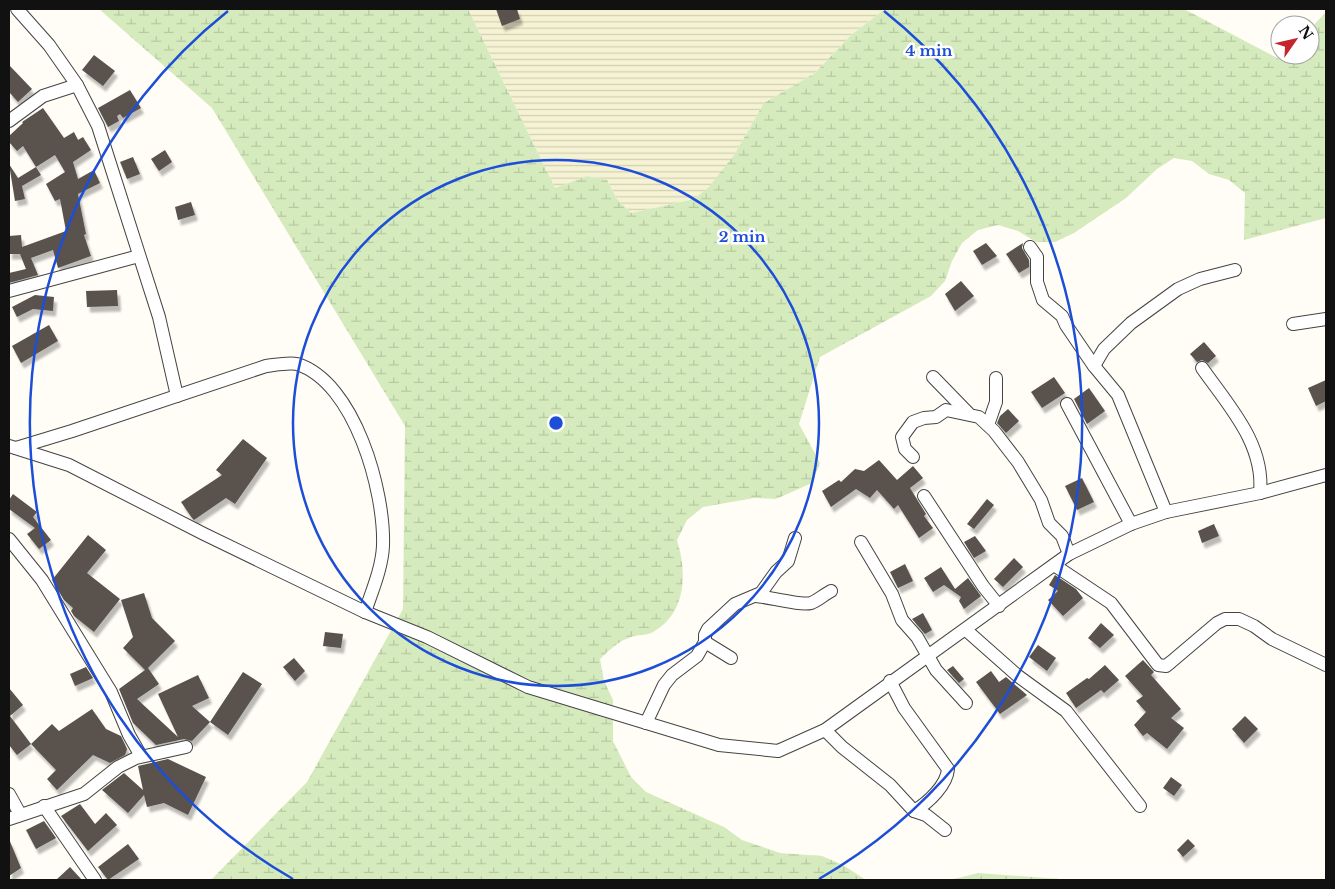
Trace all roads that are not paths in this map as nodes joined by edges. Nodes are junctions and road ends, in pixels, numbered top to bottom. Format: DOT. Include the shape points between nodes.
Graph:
graph roads {
  1 [pos="16,9"];
  2 [pos="78,85"];
  3 [pos="9,121"];
  4 [pos="1030,247"];
  5 [pos="139,256"];
  6 [pos="1235,270"];
  7 [pos="9,291"];
  8 [pos="1326,318"];
  9 [pos="1293,324"];
  10 [pos="1094,366"];
  11 [pos="1202,368"];
  12 [pos="933,377"];
  13 [pos="996,378"];
  14 [pos="177,396"];
  15 [pos="1067,404"];
  16 [pos="968,413"];
  17 [pos="988,425"];
  18 [pos="12,447"];
  19 [pos="913,457"];
  20 [pos="1326,475"];
  21 [pos="1260,493"];
  22 [pos="924,496"];
  23 [pos="1166,512"];
  24 [pos="1130,524"];
  25 [pos="795,538"];
  26 [pos="9,539"];
  27 [pos="861,542"];
  28 [pos="1069,554"];
  29 [pos="1054,565"];
  30 [pos="831,591"];
  31 [pos="756,596"];
  32 [pos="999,606"];
  33 [pos="365,612"];
  34 [pos="966,630"];
  35 [pos="705,642"];
  36 [pos="927,656"];
  37 [pos="731,658"];
  38 [pos="1326,665"];
  39 [pos="890,681"];
  40 [pos="966,703"];
  41 [pos="646,724"];
  42 [pos="825,730"];
  43 [pos="186,747"];
  44 [pos="142,756"];
  45 [pos="9,794"];
  46 [pos="44,806"];
  47 [pos="1140,806"];
  48 [pos="914,810"];
  49 [pos="14,817"];
  50 [pos="945,830"];
  51 [pos="95,880"];
  1 -- 2 [label="street" via="49,45"];
  2 -- 3 [label="street" via="43,96"];
  2 -- 5 [label="street" via="98,126"];
  4 -- 10 [label="street" via="1037,257 1037,282 1043,300 1062,316"];
  5 -- 7 [label="street"];
  5 -- 14 [label="street" via="160,317"];
  6 -- 10 [label="street" via="1200,279 1178,289 1131,323 1104,350"];
  8 -- 9 [label="street"];
  10 -- 23 [label="street" via="1118,395"];
  11 -- 21 [label="street" via="1251,441 1260,476"];
  12 -- 16 [label="street"];
  13 -- 17 [label="street" via="996,402"];
  14 -- 18 [label="street"];
  14 -- 33 [label="street" via="266,366 295,364 317,373 347,409 369,455 378,496 383,546"];
  15 -- 24 [label="street"];
  16 -- 17 [label="street"];
  16 -- 19 [label="street" via="946,410 936,417 912,422 902,437 905,449"];
  17 -- 28 [label="street" via="1018,462 1041,500 1049,523 1062,536"];
  18 -- 33 [label="street" via="69,465"];
  20 -- 21 [label="street"];
  21 -- 23 [label="street"];
  22 -- 32 [label="street"];
  23 -- 24 [label="street"];
  24 -- 28 [label="street"];
  25 -- 31 [label="street" via="788,560"];
  26 -- 44 [label="street" via="42,580 111,692 129,735"];
  27 -- 36 [label="street" via="888,587 902,620 917,637"];
  28 -- 29 [label="street"];
  29 -- 32 [label="street"];
  29 -- 38 [label="street" via="1111,603 1158,665 1166,666 1172,662 1225,619 1254,626 1272,639"];
  30 -- 31 [label="street" via="810,604"];
  31 -- 35 [label="street" via="735,604 708,629"];
  32 -- 34 [label="street"];
  33 -- 41 [label="street" via="427,637 528,687"];
  34 -- 36 [label="street"];
  34 -- 47 [label="street" via="1018,676 1066,711"];
  35 -- 37 [label="street"];
  35 -- 41 [label="street" via="697,656 664,685"];
  36 -- 39 [label="street"];
  36 -- 40 [label="street"];
  39 -- 42 [label="street"];
  39 -- 48 [label="street" via="904,708 948,768 942,785"];
  41 -- 42 [label="street" via="719,746 778,750"];
  42 -- 48 [label="street" via="890,785"];
  43 -- 44 [label="street"];
  44 -- 46 [label="street" via="118,767 84,794"];
  45 -- 49 [label="street"];
  46 -- 49 [label="street"];
  46 -- 51 [label="street"];
  48 -- 50 [label="street"];
}
